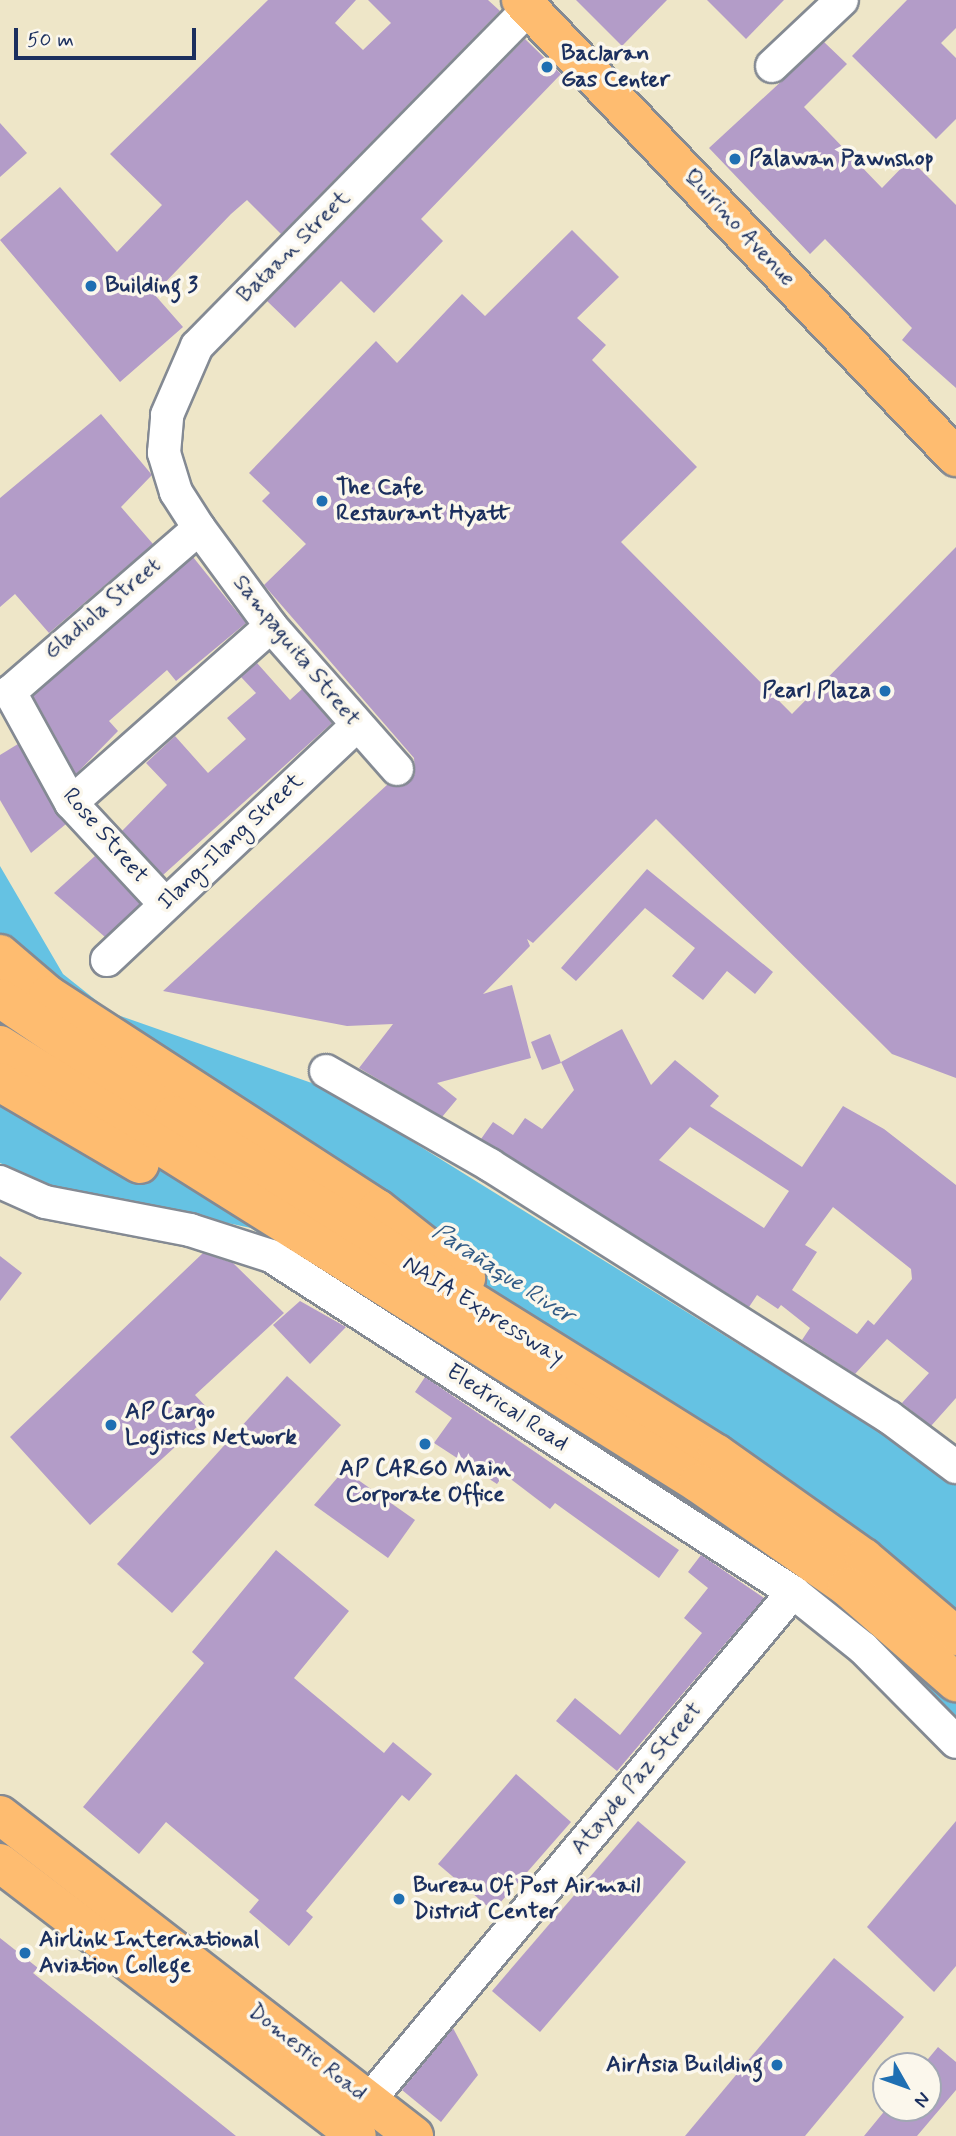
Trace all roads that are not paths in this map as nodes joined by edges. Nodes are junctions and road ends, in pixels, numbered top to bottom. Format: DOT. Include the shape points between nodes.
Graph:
graph roads {
  1 [pos="842,0"];
  2 [pos="525,4"];
  3 [pos="772,66"];
  4 [pos="953,446"];
  5 [pos="199,528"];
  6 [pos="271,626"];
  7 [pos="10,692"];
  8 [pos="356,726"];
  9 [pos="397,769"];
  10 [pos="71,803"];
  11 [pos="165,904"];
  12 [pos="0,954"];
  13 [pos="107,960"];
  14 [pos="0,998"];
  15 [pos="0,1045"];
  16 [pos="326,1071"];
  17 [pos="0,1082"];
  18 [pos="0,1182"];
  19 [pos="273,1221"];
  20 [pos="537,1345"];
  21 [pos="950,1451"];
  22 [pos="793,1592"];
  23 [pos="956,1636"];
  24 [pos="956,1682"];
  25 [pos="956,1742"];
  26 [pos="0,1815"];
  27 [pos="0,1863"];
  28 [pos="357,2121"];
  29 [pos="414,2136"];
  1 -- 3 [label="street"];
  2 -- 4 [label="main road, Quirino Avenue"];
  2 -- 5 [label="street, Bataan Street" via="197,346 167,415 164,453 176,492"];
  5 -- 6 [label="street, Sampaguita Street"];
  5 -- 7 [label="street, Gladiola Street"];
  6 -- 8 [label="street, Sampaguita Street"];
  6 -- 10 [label="street"];
  7 -- 10 [label="street, Rose Street"];
  8 -- 9 [label="street, Sampaguita Street"];
  8 -- 11 [label="street, Ilang-Ilang Street"];
  10 -- 11 [label="street, Rose Street"];
  11 -- 13 [label="street, Ilang-Ilang Street"];
  12 -- 20 [label="main road" via="48,995 427,1244"];
  14 -- 20 [label="main road, NAIA Expressway"];
  15 -- 19 [label="main road, NAIA Expressway"];
  16 -- 21 [label="street" via="501,1172"];
  17 -- 19 [label="main road" via="167,1179"];
  18 -- 22 [label="street, Electrical Road" via="45,1202 190,1230 271,1256"];
  19 -- 24 [label="main road, NAIA Expressway" via="698,1483 847,1587"];
  20 -- 23 [label="main road, NAIA Expressway" via="717,1454 864,1558"];
  22 -- 25 [label="street, Electrical Road" via="863,1648"];
  22 -- 28 [label="street, Atayde Paz Street"];
  26 -- 28 [label="main road, Domestic Road"];
  27 -- 28 [label="main road, Domestic Road"];
  28 -- 29 [label="main road, Domestic Road"];
}
